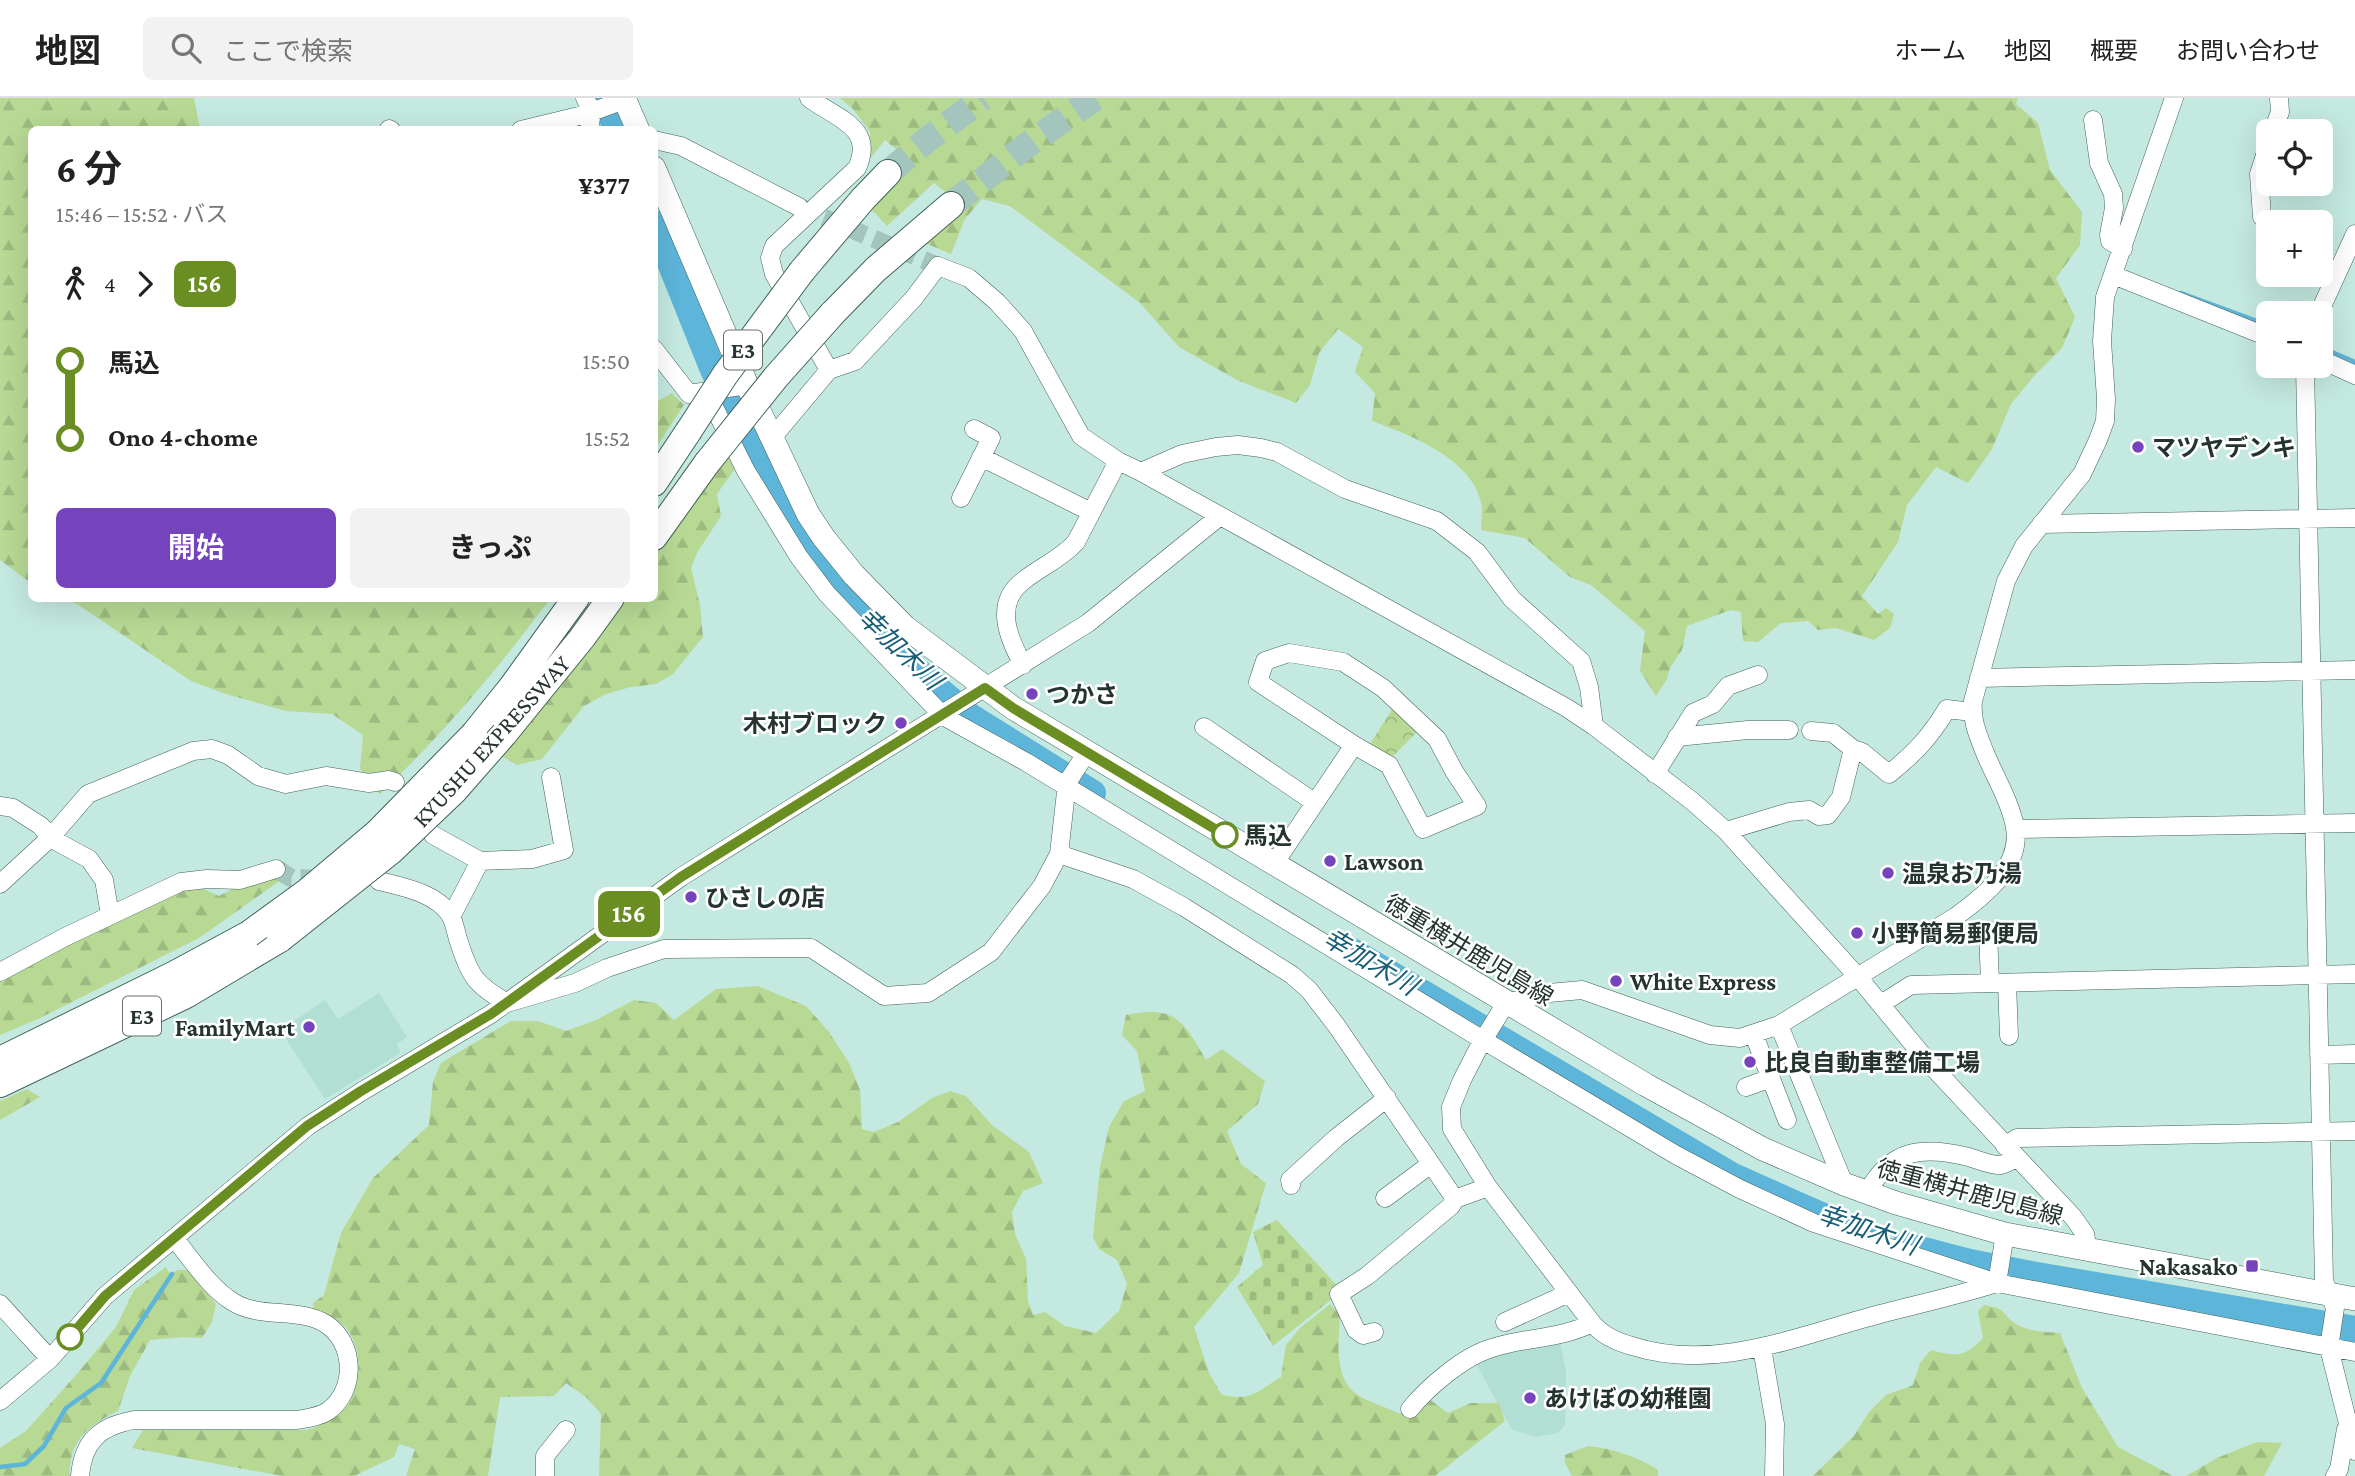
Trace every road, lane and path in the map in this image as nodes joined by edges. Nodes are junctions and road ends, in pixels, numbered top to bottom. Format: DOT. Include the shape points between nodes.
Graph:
graph roads {
  1 [pos="809,98"];
  2 [pos="2174,98"];
  3 [pos="2279,98"];
  4 [pos="624,99"];
  5 [pos="590,113"];
  6 [pos="2277,119"];
  7 [pos="2093,120"];
  8 [pos="537,126"];
  9 [pos="636,126"];
  10 [pos="658,141"];
  11 [pos="888,173"];
  12 [pos="658,178"];
  13 [pos="951,205"];
  14 [pos="799,207"];
  15 [pos="2355,233"];
  16 [pos="2123,249"];
  17 [pos="2333,264"];
  18 [pos="2113,275"];
  19 [pos="2256,332"];
  20 [pos="658,354"];
  21 [pos="2333,365"];
  22 [pos="829,370"];
  23 [pos="2355,375"];
  24 [pos="2305,378"];
  25 [pos="744,386"];
  26 [pos="711,390"];
  27 [pos="974,429"];
  28 [pos="772,438"];
  29 [pos="981,457"];
  30 [pos="1118,461"];
  31 [pos="1141,472"];
  32 [pos="658,477"];
  33 [pos="961,498"];
  34 [pos="1091,512"];
  35 [pos="1220,516"];
  36 [pos="2355,518"];
  37 [pos="2308,520"];
  38 [pos="2040,524"];
  39 [pos="658,531"];
  40 [pos="573,602"];
  41 [pos="608,602"];
  42 [pos="1023,665"];
  43 [pos="2355,670"];
  44 [pos="2311,671"];
  45 [pos="1758,675"];
  46 [pos="1979,678"];
  47 [pos="979,692"];
  48 [pos="1972,712"];
  49 [pos="947,713"];
  50 [pos="1594,726"];
  51 [pos="1204,727"];
  52 [pos="1789,730"];
  53 [pos="1811,731"];
  54 [pos="1677,737"];
  55 [pos="1354,745"];
  56 [pos="1853,748"];
  57 [pos="1083,758"];
  58 [pos="1655,774"];
  59 [pos="551,777"];
  60 [pos="395,782"];
  61 [pos="1067,786"];
  62 [pos="1314,802"];
  63 [pos="0,806"];
  64 [pos="2355,823"];
  65 [pos="2314,824"];
  66 [pos="2015,830"];
  67 [pos="1726,831"];
  68 [pos="433,835"];
  69 [pos="50,838"];
  70 [pos="1059,854"];
  71 [pos="480,861"];
  72 [pos="1274,864"];
  73 [pos="276,869"];
  74 [pos="379,881"];
  75 [pos="0,884"];
  76 [pos="110,915"];
  77 [pos="451,917"];
  78 [pos="1988,930"];
  79 [pos="0,972"];
  80 [pos="2355,974"];
  81 [pos="2317,975"];
  82 [pos="1858,977"];
  83 [pos="1999,983"];
  84 [pos="508,1003"];
  85 [pos="1881,1004"];
  86 [pos="1503,1009"];
  87 [pos="1779,1025"];
  88 [pos="1754,1035"];
  89 [pos="2009,1036"];
  90 [pos="1484,1039"];
  91 [pos="2355,1054"];
  92 [pos="2319,1055"];
  93 [pos="0,1060"];
  94 [pos="1771,1078"];
  95 [pos="0,1084"];
  96 [pos="1746,1087"];
  97 [pos="1387,1098"];
  98 [pos="1787,1120"];
  99 [pos="2355,1131"];
  100 [pos="2320,1132"];
  101 [pos="2011,1152"];
  102 [pos="1431,1164"];
  103 [pos="1844,1184"];
  104 [pos="1292,1185"];
  105 [pos="1488,1187"];
  106 [pos="1867,1193"];
  107 [pos="1385,1198"];
  108 [pos="1455,1199"];
  109 [pos="175,1239"];
  110 [pos="2004,1241"];
  111 [pos="2088,1250"];
  112 [pos="1998,1278"];
  113 [pos="1569,1293"];
  114 [pos="2355,1299"];
  115 [pos="0,1304"];
  116 [pos="2332,1304"];
  117 [pos="1504,1322"];
  118 [pos="1592,1323"];
  119 [pos="1374,1332"];
  120 [pos="2329,1343"];
  121 [pos="1762,1348"];
  122 [pos="2355,1352"];
  123 [pos="50,1359"];
  124 [pos="0,1401"];
  125 [pos="1410,1409"];
  126 [pos="2347,1423"];
  127 [pos="566,1430"];
  128 [pos="2355,1451"];
  129 [pos="2343,1471"];
  130 [pos="80,1476"];
  131 [pos="545,1476"];
  132 [pos="1774,1476"];
  1 -- 22 [label="street" via="855,130 864,154 857,168 774,246 770,258 774,274"];
  2 -- 16 [label="street"];
  3 -- 6 [label="street"];
  4 -- 5 [label="street"];
  4 -- 9 [label="main road"];
  5 -- 8 [label="street"];
  7 -- 16 [label="street" via="2099,163 2113,194 2110,241"];
  10 -- 14 [label="street" via="681,146"];
  11 -- 32 [label="highway, E3, bridge" via="802,271 725,375"];
  12 -- 25 [label="main road, 徳重横井鹿児島線"];
  13 -- 39 [label="highway, E3, bridge" via="832,314 706,463"];
  15 -- 17 [label="street"];
  16 -- 18 [label="street"];
  18 -- 19 [label="street"];
  18 -- 38 [label="street" via="2103,324 2105,421 2082,474"];
  20 -- 26 [label="street" via="689,394"];
  21 -- 23 [label="street"];
  22 -- 28 [label="street"];
  22 -- 30 [label="street" via="855,361 938,266 969,278 997,302 1023,331 1081,436"];
  24 -- 37 [label="street"];
  25 -- 26 [label="street"];
  25 -- 28 [label="main road, 徳重横井鹿児島線"];
  26 -- 49 [label="street" via="746,471 799,557 827,594"];
  27 -- 29 [label="street" via="990,438"];
  28 -- 47 [label="main road, 徳重横井鹿児島線" via="808,514 854,575"];
  29 -- 33 [label="street"];
  29 -- 34 [label="street"];
  30 -- 31 [label="street"];
  30 -- 34 [label="street"];
  31 -- 35 [label="street"];
  31 -- 50 [label="street" via="1182,454 1216,447 1261,448 1345,489 1437,521 1477,552 1512,599 1581,661"];
  34 -- 42 [label="street" via="1068,550 1023,580 1011,595 1006,630"];
  35 -- 42 [label="street" via="1088,623"];
  35 -- 50 [label="street"];
  36 -- 37 [label="street"];
  37 -- 38 [label="street"];
  37 -- 44 [label="street"];
  38 -- 46 [label="street" via="2006,581"];
  40 -- 93 [label="highway, KYUSHU EXPRESSWAY / E3, bridge" via="474,734 377,833 308,891 249,934"];
  41 -- 95 [label="highway, KYUSHU EXPRESSWAY / E3, bridge" via="455,790 391,850 280,939 186,995"];
  42 -- 47 [label="street"];
  43 -- 44 [label="street"];
  44 -- 46 [label="street"];
  44 -- 65 [label="street"];
  45 -- 54 [label="street" via="1728,686 1713,704 1693,713"];
  46 -- 48 [label="street"];
  47 -- 49 [label="street"];
  47 -- 57 [label="main road, 徳重横井鹿児島線"];
  48 -- 56 [label="street" via="1947,709 1930,737 1889,774"];
  48 -- 66 [label="street"];
  49 -- 61 [label="street"];
  49 -- 84 [label="street" via="681,877"];
  50 -- 58 [label="street"];
  51 -- 62 [label="street"];
  52 -- 54 [label="street"];
  53 -- 56 [label="street" via="1833,733"];
  54 -- 58 [label="street"];
  55 -- 55 [label="street" via="1258,682 1265,661 1289,653 1342,662 1383,688 1437,739 1477,806 1423,829 1389,765"];
  55 -- 62 [label="street"];
  56 -- 67 [label="street" via="1841,797 1828,815 1789,811"];
  57 -- 61 [label="street"];
  57 -- 72 [label="main road, 徳重横井鹿児島線"];
  58 -- 67 [label="street"];
  59 -- 71 [label="street" via="564,850 532,859"];
  60 -- 69 [label="street" via="326,776 286,784 258,776 212,749 193,751 88,794"];
  61 -- 70 [label="street"];
  61 -- 90 [label="street"];
  62 -- 72 [label="street"];
  63 -- 69 [label="street" via="13,808 41,826"];
  64 -- 65 [label="street"];
  65 -- 66 [label="street"];
  65 -- 81 [label="street"];
  66 -- 82 [label="street" via="2009,863 1979,900"];
  67 -- 82 [label="street"];
  68 -- 71 [label="street"];
  69 -- 75 [label="street"];
  69 -- 76 [label="street" via="89,859 104,880"];
  70 -- 84 [label="street" via="1042,886 991,952 928,993 884,996 811,948 664,949"];
  70 -- 97 [label="street" via="1133,878 1292,975 1316,999"];
  71 -- 77 [label="street"];
  72 -- 86 [label="main road, 徳重横井鹿児島線"];
  73 -- 76 [label="street" via="240,880 181,883"];
  74 -- 77 [label="street" via="427,897"];
  76 -- 79 [label="street"];
  77 -- 84 [label="street" via="474,980"];
  78 -- 83 [label="street"];
  80 -- 81 [label="street"];
  81 -- 83 [label="street"];
  81 -- 92 [label="street"];
  82 -- 85 [label="street"];
  82 -- 87 [label="street"];
  83 -- 85 [label="street" via="1911,985"];
  83 -- 89 [label="street"];
  84 -- 109 [label="street" via="307,1126"];
  85 -- 101 [label="street"];
  86 -- 88 [label="street" via="1549,993 1582,990 1710,1035"];
  86 -- 90 [label="street"];
  86 -- 103 [label="main road, 徳重横井鹿児島線" via="1763,1149"];
  87 -- 88 [label="street"];
  87 -- 103 [label="street"];
  88 -- 94 [label="street"];
  90 -- 105 [label="street" via="1451,1107 1452,1129"];
  90 -- 112 [label="street" via="1740,1189 1844,1234"];
  91 -- 92 [label="street"];
  92 -- 100 [label="street"];
  94 -- 96 [label="street"];
  94 -- 98 [label="street"];
  97 -- 102 [label="street"];
  97 -- 104 [label="street" via="1290,1180"];
  99 -- 100 [label="street"];
  100 -- 101 [label="street" via="2017,1138"];
  100 -- 116 [label="street" via="2325,1281"];
  101 -- 106 [label="street" via="2001,1165 1956,1154 1913,1152 1882,1169"];
  101 -- 111 [label="street" via="2073,1217 2085,1234"];
  102 -- 107 [label="street"];
  102 -- 108 [label="street"];
  103 -- 106 [label="main road, 徳重横井鹿児島線"];
  105 -- 108 [label="street"];
  105 -- 113 [label="street"];
  106 -- 110 [label="main road, 徳重横井鹿児島線"];
  108 -- 119 [label="street" via="1367,1276 1339,1294 1356,1330 1363,1335"];
  109 -- 123 [label="street" via="105,1296"];
  109 -- 130 [label="street" via="233,1302 315,1318 336,1332 348,1361 344,1391 328,1410 298,1420 120,1422 103,1429 91,1442 82,1456"];
  110 -- 111 [label="main road, 徳重横井鹿児島線"];
  110 -- 112 [label="street"];
  111 -- 116 [label="main road, 徳重横井鹿児島線"];
  112 -- 120 [label="street"];
  112 -- 121 [label="street"];
  113 -- 117 [label="street"];
  113 -- 118 [label="street"];
  114 -- 116 [label="main road, 徳重横井鹿児島線"];
  115 -- 123 [label="street"];
  116 -- 120 [label="street"];
  118 -- 121 [label="street" via="1616,1341 1650,1352 1703,1356"];
  118 -- 125 [label="street" via="1576,1332 1475,1355 1424,1392"];
  120 -- 122 [label="street"];
  120 -- 126 [label="street"];
  121 -- 132 [label="street" via="1775,1424"];
  123 -- 124 [label="street"];
  126 -- 128 [label="street"];
  126 -- 129 [label="street"];
  127 -- 131 [label="street" via="545,1456"];
}
